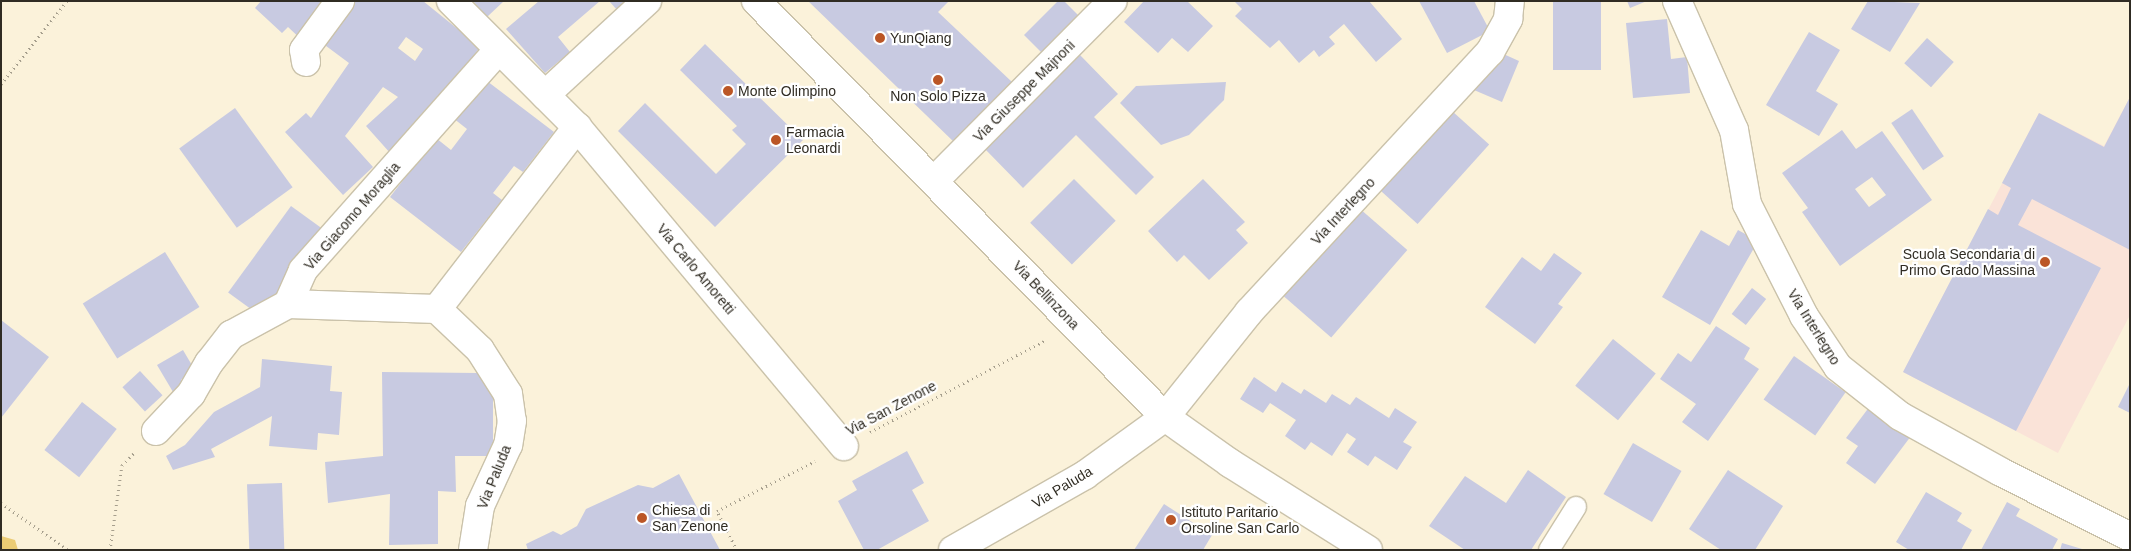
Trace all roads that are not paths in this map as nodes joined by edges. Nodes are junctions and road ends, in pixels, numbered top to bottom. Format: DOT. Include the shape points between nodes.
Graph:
graph roads {
  1 [pos="340,1"];
  2 [pos="450,1"];
  3 [pos="647,1"];
  4 [pos="756,1"];
  5 [pos="1114,1"];
  6 [pos="1510,1"];
  7 [pos="1677,1"];
  8 [pos="498,50"];
  9 [pos="306,62"];
  10 [pos="545,95"];
  11 [pos="577,127"];
  12 [pos="935,180"];
  13 [pos="288,304"];
  14 [pos="437,310"];
  15 [pos="1165,417"];
  16 [pos="156,431"];
  17 [pos="844,446"];
  18 [pos="1576,507"];
  19 [pos="2130,537"];
  20 [pos="473,550"];
  21 [pos="953,550"];
  22 [pos="1368,550"];
  23 [pos="1549,550"];
  1 -- 9 [label="street" via="304,50"];
  2 -- 8 [label="street, Via Carlo Amoretti"];
  3 -- 10 [label="street"];
  4 -- 12 [label="street, Via Bellinzona"];
  5 -- 12 [label="street, Via Giuseppe Majnoni"];
  6 -- 15 [label="street, Via Interlegno" via="1508,19 1490,52 1249,312"];
  7 -- 19 [label="street, Via Interlegno" via="1734,130 1747,204 1804,316 1838,367 1900,416 2001,472"];
  8 -- 10 [label="street, Via Carlo Amoretti"];
  8 -- 13 [label="street, Via Giacomo Moraglia" via="303,270"];
  10 -- 11 [label="street, Via Carlo Amoretti"];
  11 -- 14 [label="street"];
  11 -- 17 [label="street, Via Carlo Amoretti"];
  12 -- 15 [label="street, Via Bellinzona"];
  13 -- 14 [label="street"];
  13 -- 16 [label="street" via="231,335 190,394"];
  14 -- 20 [label="street, Via Paluda" via="480,350 508,394 512,421 508,445 480,506"];
  15 -- 21 [label="street, Via Paluda" via="1085,475"];
  15 -- 22 [label="street, Via Bellinzona" via="1230,463"];
  18 -- 23 [label="lane"];
}
